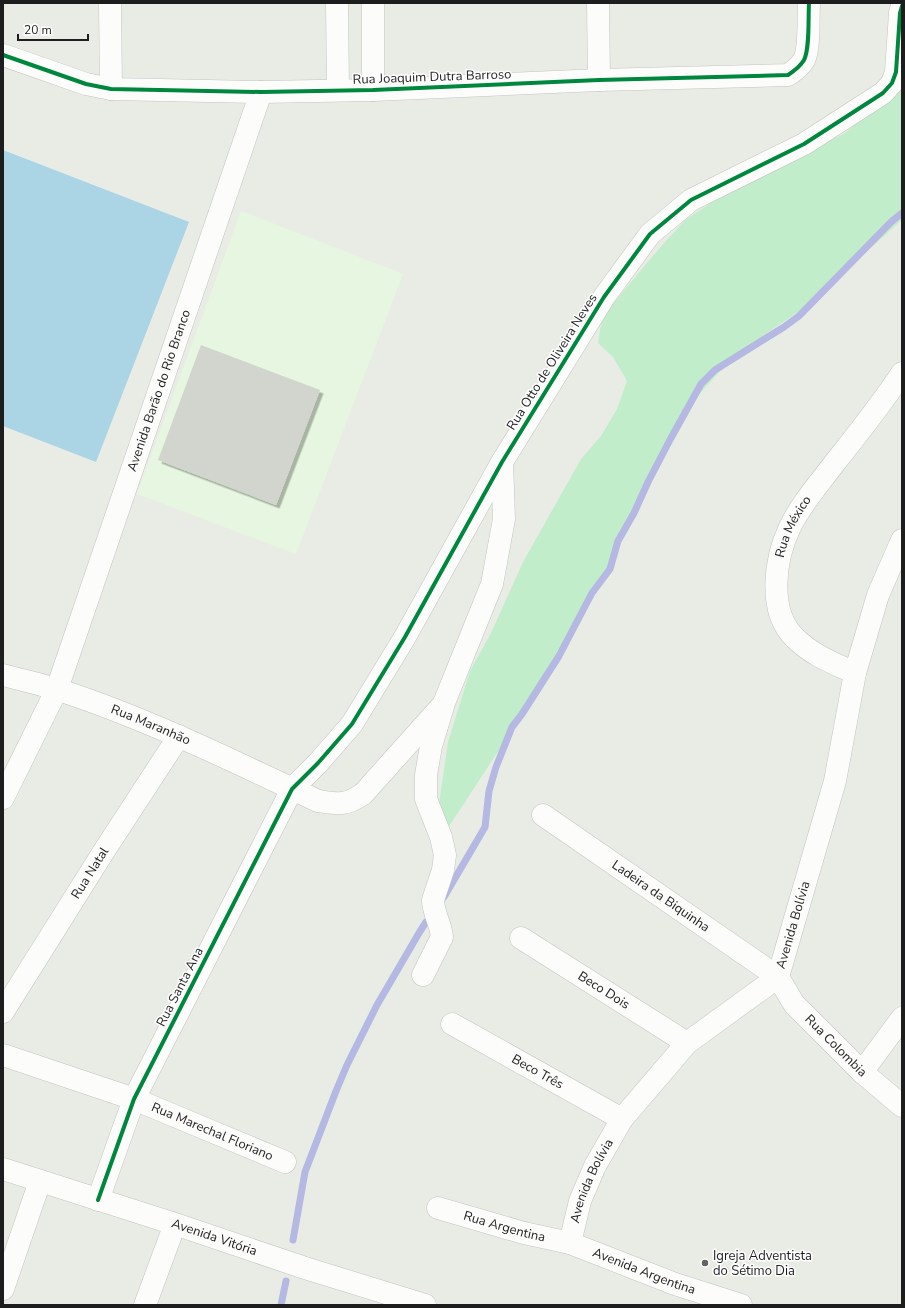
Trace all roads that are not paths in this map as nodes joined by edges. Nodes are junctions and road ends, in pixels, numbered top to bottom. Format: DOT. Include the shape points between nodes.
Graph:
graph roads {
  1 [pos="110,3"];
  2 [pos="337,3"];
  3 [pos="372,3"];
  4 [pos="598,3"];
  5 [pos="809,3"];
  6 [pos="902,6"];
  7 [pos="3,55"];
  8 [pos="599,80"];
  9 [pos="111,89"];
  10 [pos="338,90"];
  11 [pos="373,90"];
  12 [pos="261,92"];
  13 [pos="902,373"];
  14 [pos="502,462"];
  15 [pos="902,540"];
  16 [pos="855,673"];
  17 [pos="3,675"];
  18 [pos="58,689"];
  19 [pos="444,703"];
  20 [pos="179,736"];
  21 [pos="292,788"];
  22 [pos="3,798"];
  23 [pos="543,814"];
  24 [pos="521,938"];
  25 [pos="423,975"];
  26 [pos="778,977"];
  27 [pos="3,1012"];
  28 [pos="902,1018"];
  29 [pos="452,1024"];
  30 [pos="687,1043"];
  31 [pos="3,1054"];
  32 [pos="862,1072"];
  33 [pos="134,1099"];
  34 [pos="902,1106"];
  35 [pos="622,1119"];
  36 [pos="284,1162"];
  37 [pos="3,1168"];
  38 [pos="40,1181"];
  39 [pos="98,1200"];
  40 [pos="438,1208"];
  41 [pos="175,1224"];
  42 [pos="570,1243"];
  43 [pos="3,1289"];
  44 [pos="145,1305"];
  45 [pos="426,1305"];
  46 [pos="741,1305"];
  1 -- 9 [label="street"];
  2 -- 10 [label="street"];
  3 -- 11 [label="street"];
  4 -- 8 [label="street"];
  5 -- 8 [label="street, Rua Joaquim Dutra Barroso" via="804,60 788,75"];
  6 -- 14 [label="street, Rua Otto de Oliveira Neves" via="896,72 888,88 804,144 691,200 650,234 604,297"];
  7 -- 9 [label="street, Rua Joaquim Dutra Barroso" via="86,84"];
  8 -- 11 [label="street, Rua Joaquim Dutra Barroso"];
  9 -- 12 [label="street, Rua Joaquim Dutra Barroso"];
  10 -- 11 [label="street, Rua Joaquim Dutra Barroso"];
  10 -- 12 [label="street, Rua Joaquim Dutra Barroso"];
  12 -- 18 [label="street, Avenida Barão do Rio Branco"];
  13 -- 16 [label="street, Rua México" via="882,404 804,502 790,527 776,575 777,600 782,620 794,638 819,657"];
  14 -- 19 [label="street" via="504,519 492,584"];
  14 -- 21 [label="street, Rua Otto de Oliveira Neves" via="406,637 352,724"];
  15 -- 16 [label="street, Avenida Bolívia" via="878,595"];
  16 -- 26 [label="street, Avenida Bolívia" via="835,781"];
  17 -- 18 [label="street, Rua Maranhão"];
  18 -- 20 [label="street, Rua Maranhão"];
  18 -- 22 [label="street, Avenida Barão do Rio Branco"];
  19 -- 21 [label="street, Rua Maranhão" via="363,794 351,802 336,804 318,800"];
  19 -- 25 [label="street" via="431,746 426,775 426,799 445,855 433,900 442,937"];
  20 -- 21 [label="street, Rua Maranhão"];
  20 -- 27 [label="street, Rua Natal"];
  21 -- 33 [label="street, Rua Santa Ana"];
  23 -- 26 [label="street, Ladeira da Biquinha"];
  24 -- 30 [label="street, Beco Dois"];
  26 -- 30 [label="street, Avenida Bolívia"];
  26 -- 32 [label="street, Rua Colombia" via="794,1004"];
  28 -- 32 [label="street"];
  29 -- 35 [label="street, Beco Três"];
  30 -- 35 [label="street, Avenida Bolívia"];
  31 -- 33 [label="street, Rua Marechal Floriano"];
  32 -- 34 [label="street, Rua Colombia"];
  33 -- 36 [label="street, Rua Marechal Floriano"];
  33 -- 39 [label="street, Rua Santa Ana"];
  35 -- 42 [label="street, Avenida Bolívia" via="595,1166 580,1201"];
  37 -- 38 [label="street, Avenida Vitória"];
  38 -- 39 [label="street, Avenida Vitória"];
  38 -- 43 [label="street"];
  39 -- 41 [label="street, Avenida Vitória"];
  40 -- 42 [label="street, Rua Argentina" via="524,1233"];
  41 -- 44 [label="street"];
  41 -- 45 [label="street, Avenida Vitória"];
  42 -- 46 [label="street, Avenida Argentina" via="676,1284"];
}
